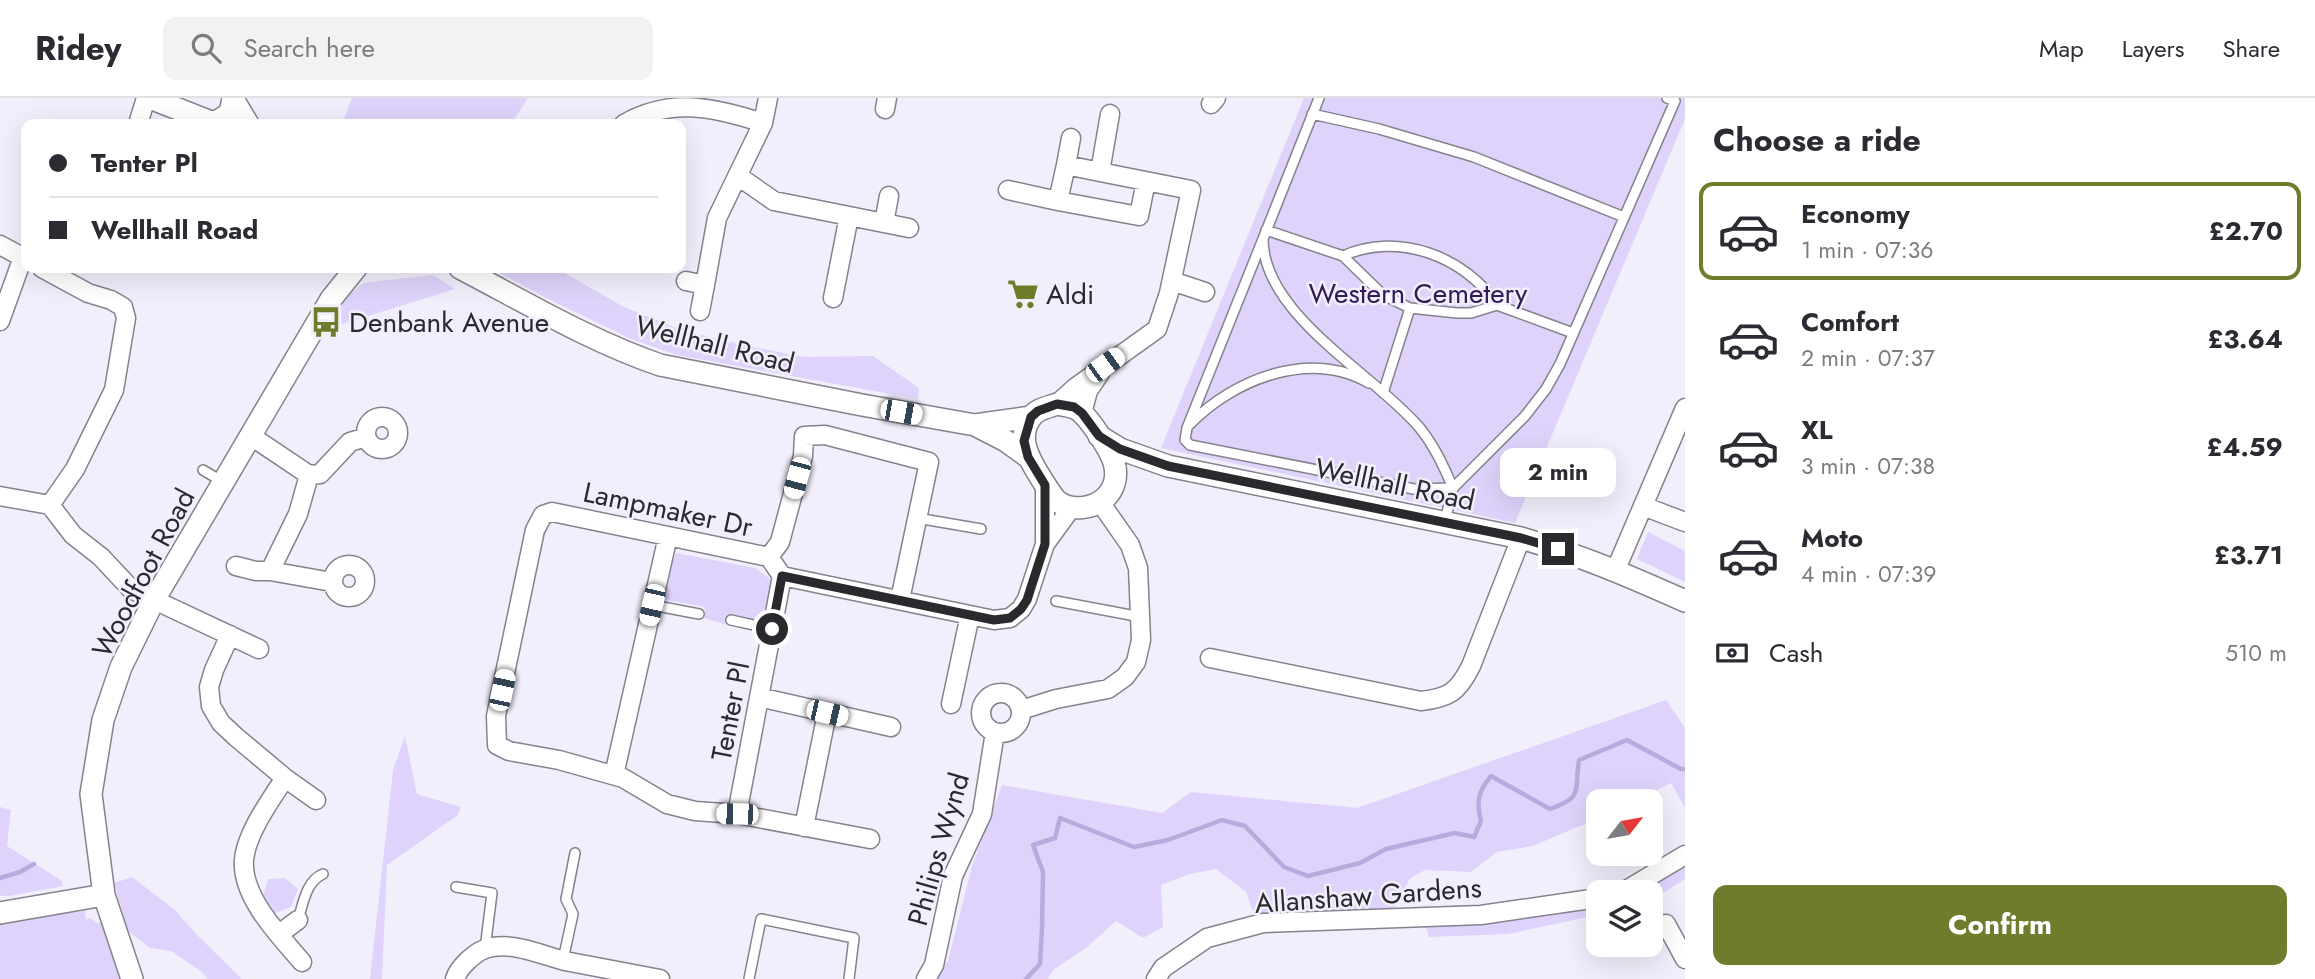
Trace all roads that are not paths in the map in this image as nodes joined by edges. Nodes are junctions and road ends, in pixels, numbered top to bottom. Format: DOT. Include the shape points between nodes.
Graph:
graph roads {
  1 [pos="148,98"];
  2 [pos="233,98"];
  3 [pos="768,98"];
  4 [pos="1319,98"];
  5 [pos="1667,98"];
  6 [pos="1110,114"];
  7 [pos="1312,114"];
  8 [pos="205,115"];
  9 [pos="140,119"];
  10 [pos="245,119"];
  11 [pos="630,119"];
  12 [pos="763,123"];
  13 [pos="1071,138"];
  14 [pos="1066,165"];
  15 [pos="1100,172"];
  16 [pos="738,176"];
  17 [pos="1146,181"];
  18 [pos="1008,190"];
  19 [pos="889,196"];
  20 [pos="1058,201"];
  21 [pos="849,216"];
  22 [pos="1624,217"];
  23 [pos="884,223"];
  24 [pos="909,228"];
  25 [pos="1264,235"];
  26 [pos="0,245"];
  27 [pos="21,256"];
  28 [pos="1343,256"];
  29 [pos="21,266"];
  30 [pos="52,273"];
  31 [pos="337,273"];
  32 [pos="352,273"];
  33 [pos="470,273"];
  34 [pos="686,281"];
  35 [pos="1172,281"];
  36 [pos="705,285"];
  37 [pos="1205,292"];
  38 [pos="833,298"];
  39 [pos="331,299"];
  40 [pos="1497,304"];
  41 [pos="1410,308"];
  42 [pos="700,311"];
  43 [pos="0,321"];
  44 [pos="1573,333"];
  45 [pos="1105,365"];
  46 [pos="1383,393"];
  47 [pos="1057,404"];
  48 [pos="1685,408"];
  49 [pos="1082,413"];
  50 [pos="1031,417"];
  51 [pos="975,425"];
  52 [pos="1187,428"];
  53 [pos="251,436"];
  54 [pos="1099,436"];
  55 [pos="366,437"];
  56 [pos="1028,457"];
  57 [pos="1168,466"];
  58 [pos="203,470"];
  59 [pos="309,475"];
  60 [pos="223,482"];
  61 [pos="1115,483"];
  62 [pos="1045,485"];
  63 [pos="1453,488"];
  64 [pos="0,496"];
  65 [pos="1101,502"];
  66 [pos="50,505"];
  67 [pos="1643,506"];
  68 [pos="1072,507"];
  69 [pos="917,518"];
  70 [pos="1685,522"];
  71 [pos="1445,523"];
  72 [pos="981,529"];
  73 [pos="668,536"];
  74 [pos="1521,538"];
  75 [pos="1045,544"];
  76 [pos="769,557"];
  77 [pos="236,566"];
  78 [pos="1615,569"];
  79 [pos="270,571"];
  80 [pos="782,576"];
  81 [pos="332,582"];
  82 [pos="154,600"];
  83 [pos="900,600"];
  84 [pos="1056,601"];
  85 [pos="1685,601"];
  86 [pos="652,605"];
  87 [pos="699,614"];
  88 [pos="970,615"];
  89 [pos="1141,617"];
  90 [pos="731,620"];
  91 [pos="772,629"];
  92 [pos="230,635"];
  93 [pos="259,649"];
  94 [pos="1210,658"];
  95 [pos="759,697"];
  96 [pos="951,704"];
  97 [pos="1021,710"];
  98 [pos="827,713"];
  99 [pos="891,727"];
  100 [pos="995,732"];
  101 [pos="614,775"];
  102 [pos="285,778"];
  103 [pos="316,800"];
  104 [pos="737,814"];
  105 [pos="804,827"];
  106 [pos="870,839"];
  107 [pos="575,853"];
  108 [pos="1685,855"];
  109 [pos="323,874"];
  110 [pos="1643,880"];
  111 [pos="456,887"];
  112 [pos="104,895"];
  113 [pos="1586,900"];
  114 [pos="0,913"];
  115 [pos="298,920"];
  116 [pos="1665,924"];
  117 [pos="279,934"];
  118 [pos="485,949"];
  119 [pos="1685,959"];
  120 [pos="563,960"];
  121 [pos="302,962"];
  122 [pos="456,976"];
  123 [pos="132,979"];
  124 [pos="660,979"];
  125 [pos="749,979"];
  126 [pos="849,979"];
  127 [pos="926,979"];
  128 [pos="1156,979"];
  1 -- 8 [label="street"];
  1 -- 9 [label="street"];
  2 -- 8 [label="street" via="225,118"];
  2 -- 10 [label="street"];
  3 -- 12 [label="street"];
  4 -- 7 [label="lane"];
  5 -- 22 [label="lane" via="1675,101"];
  6 -- 15 [label="street"];
  7 -- 22 [label="lane" via="1474,157"];
  7 -- 25 [label="lane"];
  11 -- 12 [label="street" via="664,98 690,99"];
  12 -- 16 [label="street"];
  13 -- 14 [label="street"];
  14 -- 15 [label="street"];
  14 -- 20 [label="street"];
  15 -- 17 [label="street"];
  16 -- 21 [label="street" via="774,201"];
  16 -- 36 [label="street" via="717,218"];
  17 -- 20 [label="street" via="1139,216"];
  17 -- 35 [label="street" via="1191,190"];
  18 -- 20 [label="street"];
  19 -- 23 [label="street"];
  21 -- 23 [label="street"];
  21 -- 38 [label="street"];
  22 -- 44 [label="lane"];
  23 -- 24 [label="street"];
  25 -- 28 [label="lane"];
  25 -- 46 [label="lane" via="1269,271 1296,313"];
  25 -- 52 [label="lane"];
  26 -- 27 [label="street"];
  28 -- 40 [label="lane" via="1379,246 1428,252 1471,275"];
  28 -- 41 [label="lane" via="1383,295"];
  29 -- 43 [label="street"];
  30 -- 66 [label="street" via="123,307 126,318 114,390 75,469"];
  31 -- 39 [label="street, Woodfoot Road"];
  32 -- 39 [label="street, Woodfoot Road"];
  33 -- 51 [label="street, Wellhall Road" via="596,339 660,365"];
  34 -- 36 [label="street"];
  35 -- 37 [label="street"];
  35 -- 45 [label="street" via="1157,328"];
  36 -- 42 [label="street"];
  39 -- 53 [label="street, Woodfoot Road"];
  40 -- 41 [label="lane" via="1471,313"];
  40 -- 44 [label="lane"];
  41 -- 46 [label="lane"];
  44 -- 63 [label="lane" via="1539,398"];
  45 -- 47 [label="street"];
  45 -- 49 [label="street" via="1088,391"];
  46 -- 52 [label="lane" via="1365,381 1322,370 1263,376 1230,393"];
  46 -- 63 [label="lane" via="1421,429"];
  47 -- 49 [label="street"];
  47 -- 50 [label="street, Wellhall Road"];
  48 -- 67 [label="street"];
  49 -- 54 [label="street, Wellhall Road"];
  50 -- 51 [label="street, Wellhall Road"];
  50 -- 56 [label="street" via="1024,441"];
  51 -- 56 [label="street, Wellhall Road"];
  52 -- 63 [label="lane" via="1189,445 1414,489"];
  53 -- 59 [label="street"];
  53 -- 60 [label="street, Woodfoot Road"];
  54 -- 57 [label="street, Wellhall Road" via="1120,449"];
  54 -- 61 [label="street, Wellhall Road" via="1115,466"];
  55 -- 59 [label="street" via="351,442 320,474"];
  56 -- 62 [label="street, Wellhall Road"];
  57 -- 61 [label="street, Wellhall Road" via="1141,469"];
  57 -- 71 [label="street, Wellhall Road"];
  58 -- 60 [label="lane"];
  59 -- 79 [label="street" via="298,514"];
  60 -- 82 [label="street, Woodfoot Road"];
  61 -- 65 [label="street, Wellhall Road"];
  62 -- 68 [label="street, Wellhall Road" via="1058,502"];
  62 -- 75 [label="street"];
  63 -- 71 [label="lane"];
  64 -- 66 [label="street"];
  65 -- 68 [label="street"];
  65 -- 89 [label="street" via="1130,545 1138,568"];
  66 -- 82 [label="street" via="73,535 102,556 131,589"];
  67 -- 70 [label="street"];
  67 -- 78 [label="street"];
  68 -- 75 [label="street"];
  69 -- 72 [label="lane"];
  69 -- 76 [label="street" via="929,461 825,435 804,436 780,542"];
  69 -- 83 [label="street"];
  71 -- 74 [label="street, Wellhall Road"];
  73 -- 76 [label="street, Lampmaker Dr"];
  73 -- 86 [label="street"];
  73 -- 101 [label="street, Lampmaker Dr" via="552,512 543,515 534,530 496,716 496,745"];
  74 -- 78 [label="street, Wellhall Road"];
  74 -- 94 [label="street" via="1467,675 1451,694 1420,701"];
  75 -- 88 [label="street" via="1021,609 1010,618 994,620"];
  76 -- 80 [label="street, Lampmaker Dr"];
  77 -- 79 [label="street"];
  78 -- 85 [label="street, Wellhall Road"];
  79 -- 81 [label="street"];
  80 -- 83 [label="street"];
  80 -- 91 [label="street, Tenter Pl"];
  82 -- 92 [label="street"];
  82 -- 112 [label="street, Woodfoot Road" via="121,667 103,720 91,794"];
  83 -- 88 [label="street"];
  84 -- 89 [label="lane"];
  86 -- 87 [label="lane"];
  86 -- 101 [label="street"];
  88 -- 96 [label="street"];
  89 -- 97 [label="street" via="1136,662 1125,677 1108,689"];
  90 -- 91 [label="lane"];
  91 -- 95 [label="street, Tenter Pl"];
  92 -- 93 [label="street"];
  92 -- 102 [label="street" via="209,687 211,706 221,723"];
  95 -- 98 [label="street"];
  95 -- 104 [label="street, Tenter Pl"];
  97 -- 100 [label="street" via="1014,729"];
  97 -- 100 [label="street" via="1010,694 990,695 982,705 981,718"];
  98 -- 99 [label="street"];
  98 -- 105 [label="street"];
  100 -- 127 [label="street, Philips Wynd" via="982,814 953,876 934,965"];
  101 -- 104 [label="street" via="667,804"];
  102 -- 103 [label="street"];
  102 -- 117 [label="street" via="268,802 244,860 259,908"];
  104 -- 105 [label="street"];
  105 -- 106 [label="street"];
  107 -- 120 [label="lane" via="566,899 573,914"];
  108 -- 110 [label="street"];
  109 -- 115 [label="lane" via="309,887"];
  111 -- 118 [label="lane" via="492,893"];
  112 -- 114 [label="street"];
  112 -- 123 [label="street, Woodfoot Road"];
  113 -- 128 [label="street, Allanshaw Gardens" via="1482,915 1263,923 1206,938 1163,968"];
  115 -- 117 [label="street"];
  116 -- 119 [label="street"];
  117 -- 121 [label="street"];
  118 -- 120 [label="street" via="514,948"];
  118 -- 122 [label="street"];
  120 -- 124 [label="street"];
  125 -- 126 [label="lane" via="761,919 854,938"];
}
